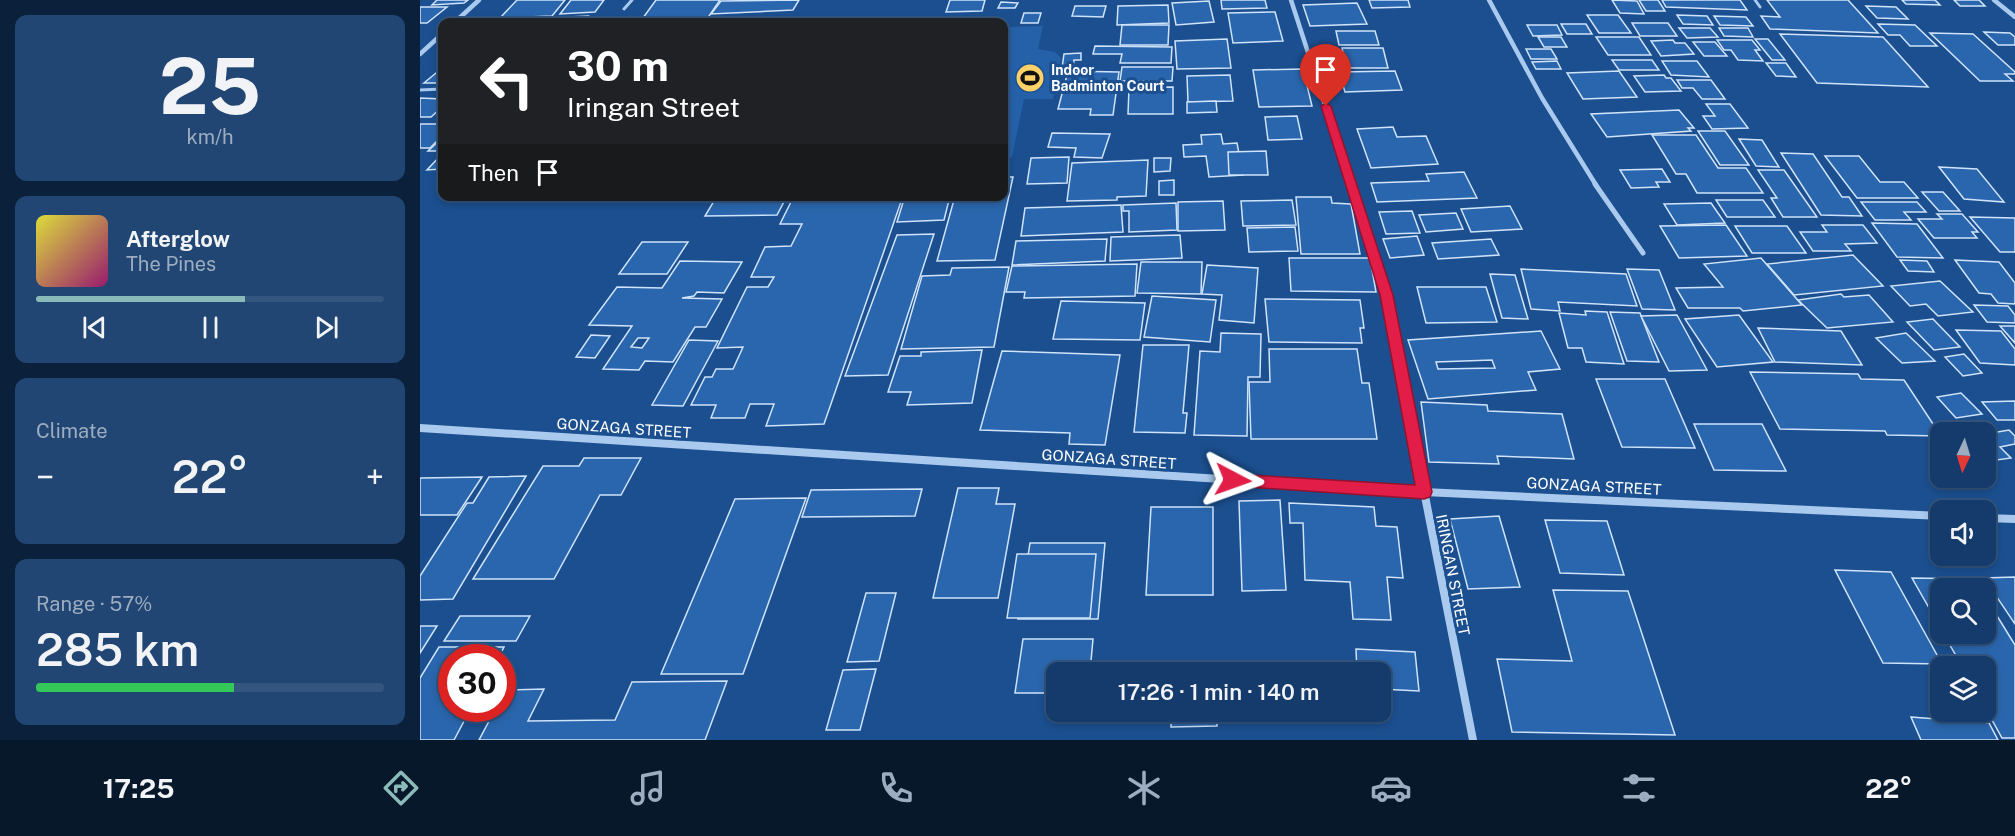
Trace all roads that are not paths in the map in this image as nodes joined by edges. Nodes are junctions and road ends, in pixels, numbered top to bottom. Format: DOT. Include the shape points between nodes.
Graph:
graph roads {
  1 [pos="479,0"];
  2 [pos="632,0"];
  3 [pos="1291,0"];
  4 [pos="1489,0"];
  5 [pos="1755,0"];
  6 [pos="1994,0"];
  7 [pos="1760,7"];
  8 [pos="624,9"];
  9 [pos="2015,17"];
  10 [pos="459,18"];
  11 [pos="438,38"];
  12 [pos="420,54"];
  13 [pos="438,89"];
  14 [pos="420,90"];
  15 [pos="1643,254"];
  16 [pos="420,428"];
  17 [pos="1424,492"];
  18 [pos="1930,515"];
  19 [pos="1996,518"];
  20 [pos="2015,519"];
  21 [pos="1473,740"];
  1 -- 10 [label="street"];
  2 -- 8 [label="lane"];
  3 -- 17 [label="street, IRINGAN STREET" via="1386,295"];
  4 -- 15 [label="street" via="1563,133"];
  5 -- 7 [label="lane"];
  6 -- 9 [label="street"];
  11 -- 12 [label="street"];
  13 -- 14 [label="lane"];
  16 -- 17 [label="street, GONZAGA STREET"];
  17 -- 18 [label="street, GONZAGA STREET"];
  17 -- 21 [label="street, IRINGAN STREET"];
  19 -- 20 [label="street"];
}
